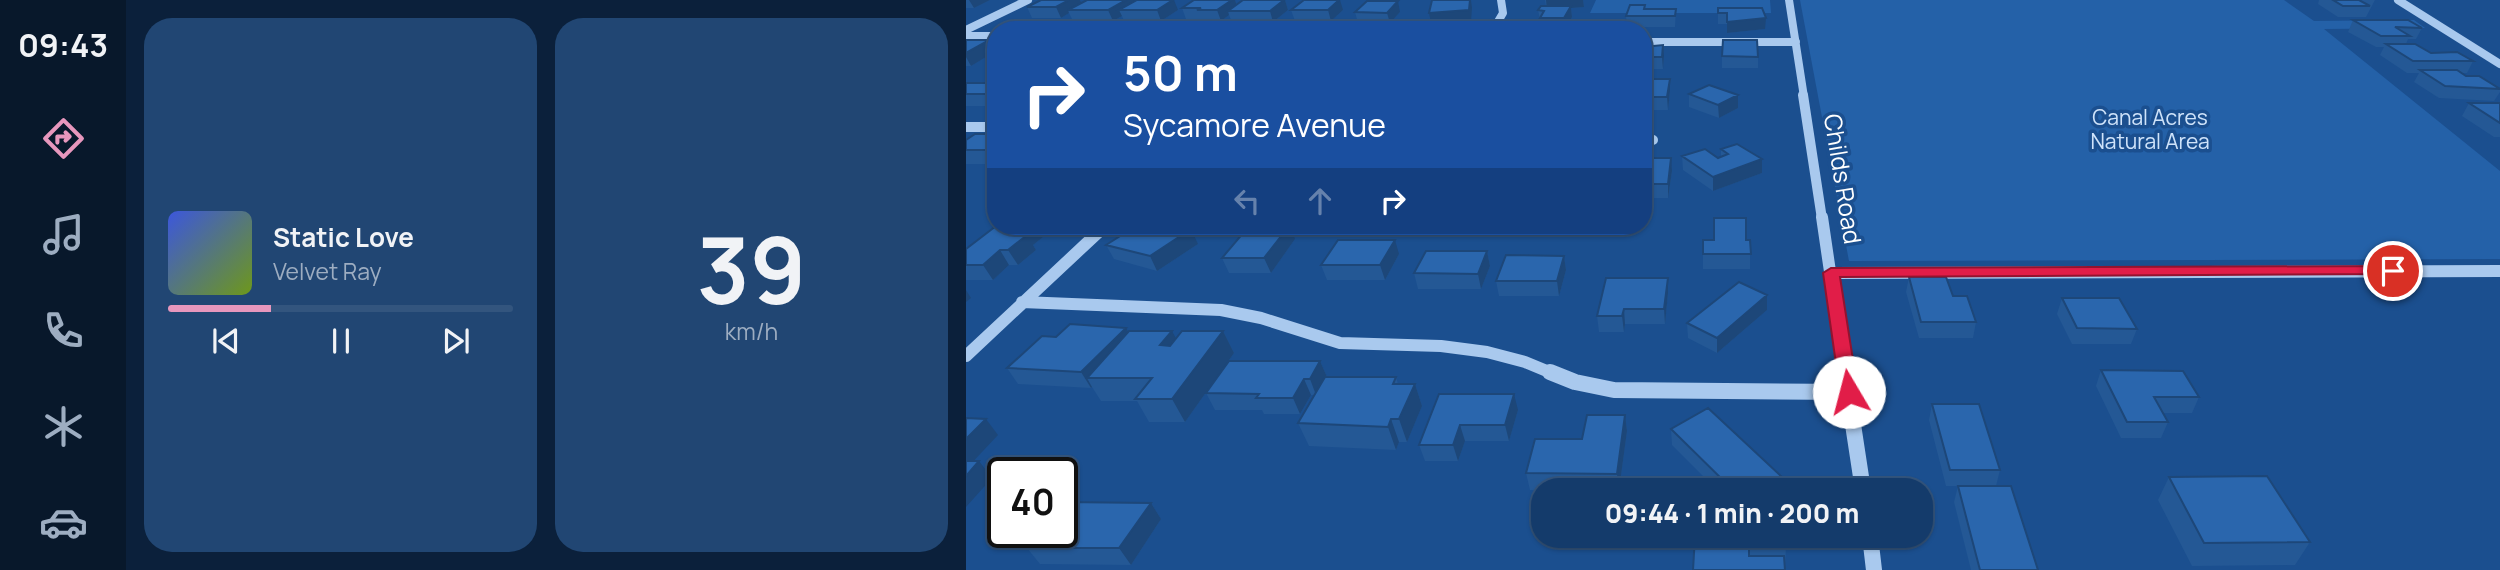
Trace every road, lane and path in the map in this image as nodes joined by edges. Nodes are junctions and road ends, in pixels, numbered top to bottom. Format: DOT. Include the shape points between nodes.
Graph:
graph roads {
  1 [pos="1028,0"];
  2 [pos="1501,0"];
  3 [pos="1789,0"];
  4 [pos="2398,0"];
  5 [pos="1498,21"];
  6 [pos="966,30"];
  7 [pos="966,36"];
  8 [pos="987,36"];
  9 [pos="1652,42"];
  10 [pos="1796,42"];
  11 [pos="2500,64"];
  12 [pos="966,127"];
  13 [pos="987,127"];
  14 [pos="1095,235"];
  15 [pos="2500,271"];
  16 [pos="1831,273"];
  17 [pos="1022,302"];
  18 [pos="966,356"];
  19 [pos="1849,392"];
  20 [pos="1861,478"];
  21 [pos="1871,548"];
  22 [pos="1874,570"];
  1 -- 6 [label="street"];
  2 -- 5 [label="street" via="1503,13"];
  3 -- 10 [label="street, Childs Road"];
  4 -- 11 [label="street"];
  7 -- 8 [label="street"];
  9 -- 10 [label="street"];
  10 -- 16 [label="street, Childs Road"];
  12 -- 13 [label="street"];
  14 -- 17 [label="street"];
  15 -- 16 [label="street"];
  16 -- 19 [label="street, Childs Road"];
  17 -- 18 [label="street"];
  17 -- 19 [label="street" via="1221,310 1340,343 1487,352 1574,382 1614,390"];
  19 -- 20 [label="street, Childs Road"];
  21 -- 22 [label="street"];
}
